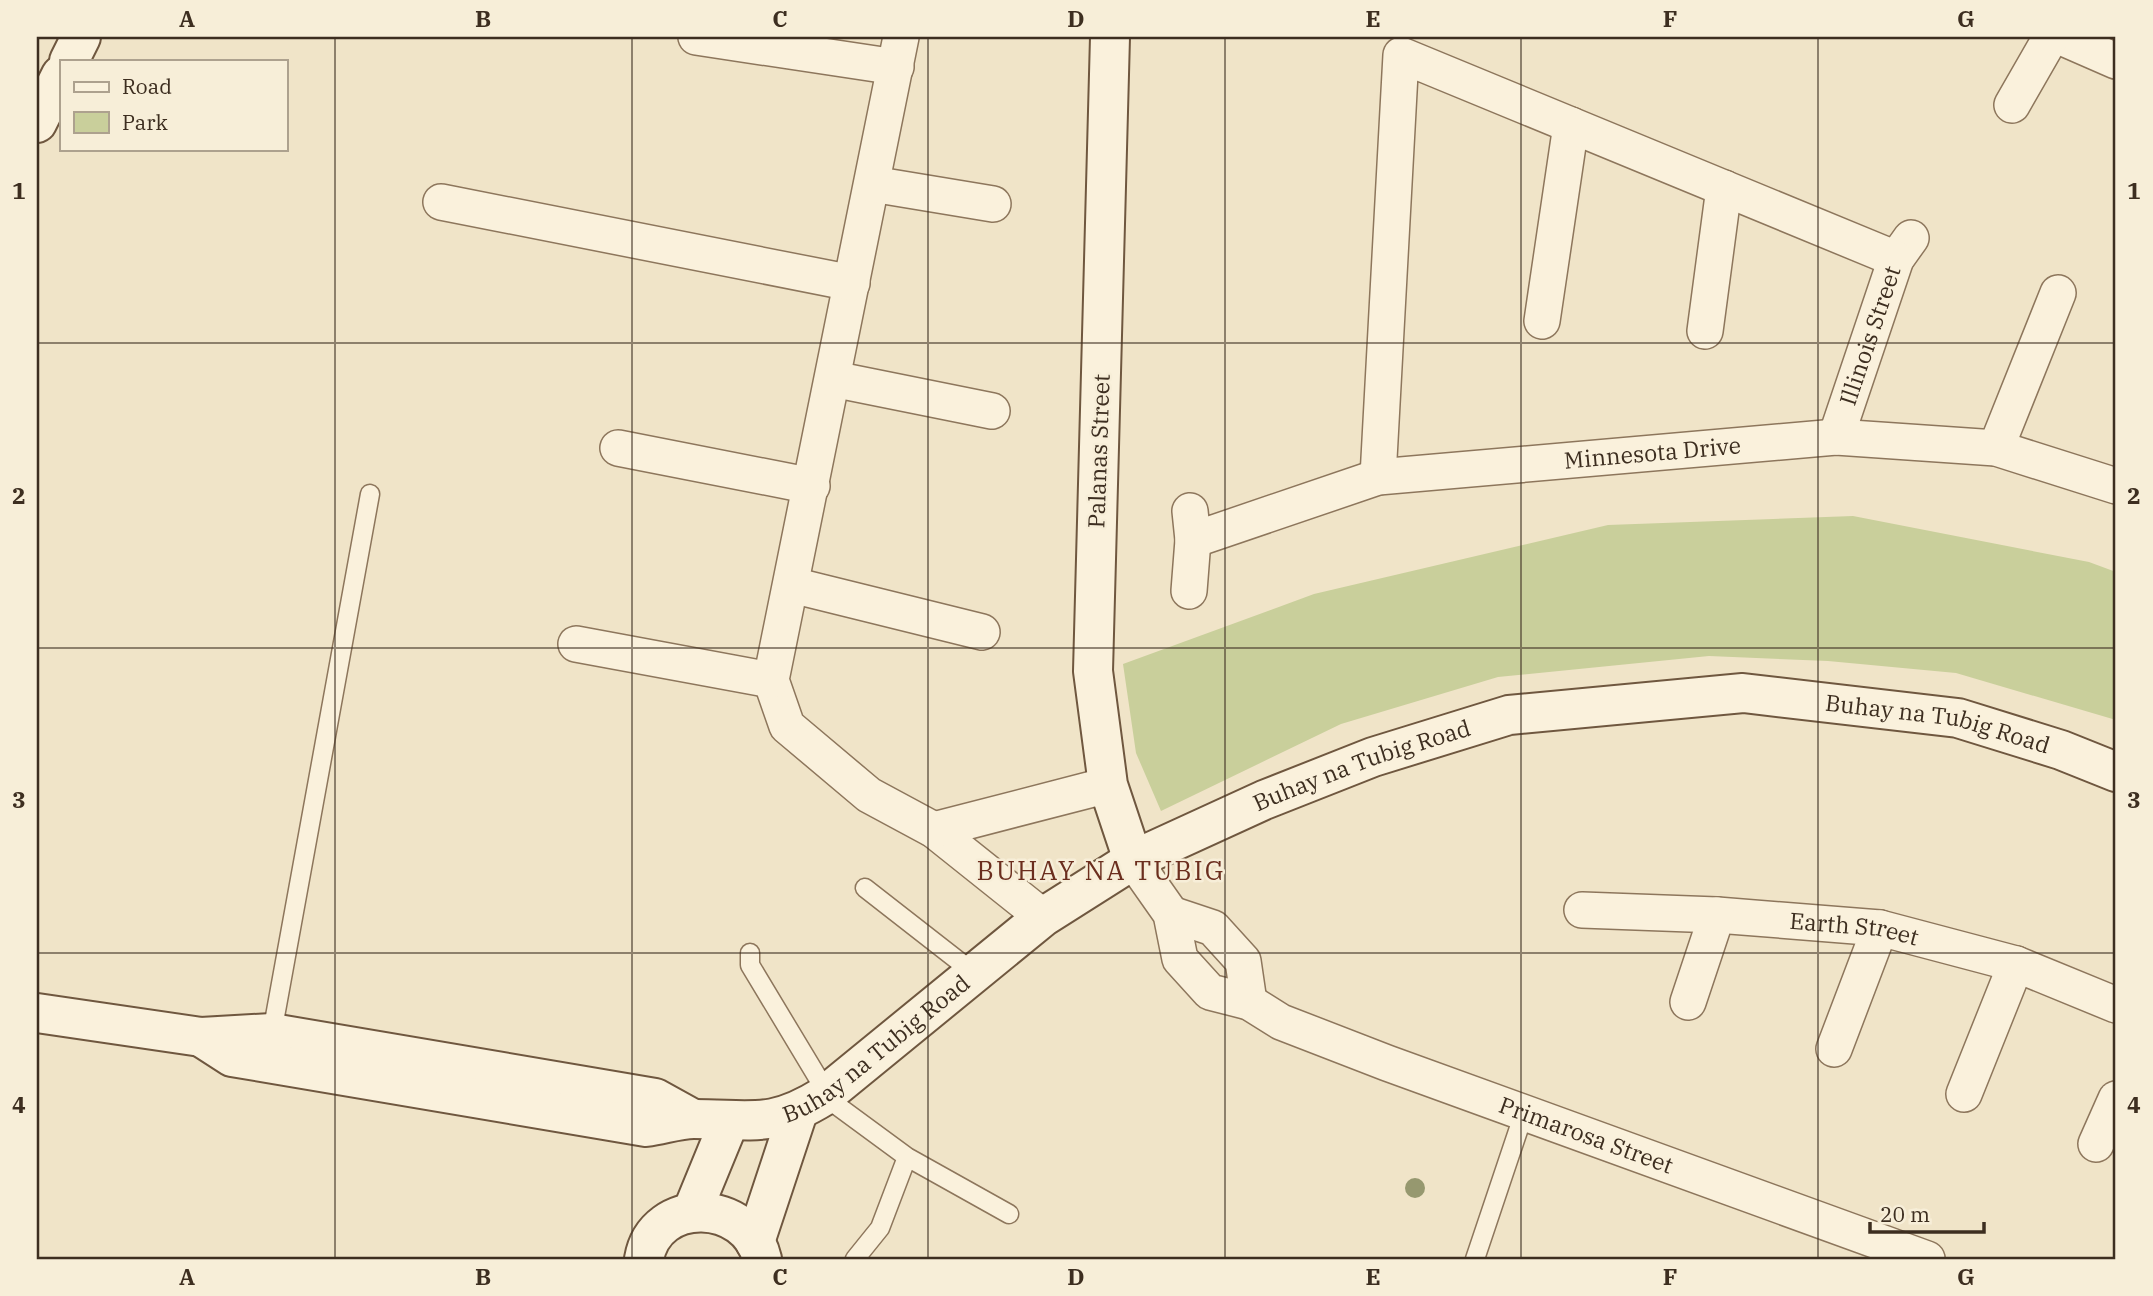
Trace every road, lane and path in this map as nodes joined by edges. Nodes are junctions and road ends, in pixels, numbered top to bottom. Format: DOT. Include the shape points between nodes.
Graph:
graph roads {
  1 [pos="81,37"];
  2 [pos="696,37"];
  3 [pos="1110,37"];
  4 [pos="2051,37"];
  5 [pos="2061,37"];
  6 [pos="898,52"];
  7 [pos="2113,52"];
  8 [pos="70,60"];
  9 [pos="60,77"];
  10 [pos="2012,105"];
  11 [pos="37,123"];
  12 [pos="1571,125"];
  13 [pos="872,184"];
  14 [pos="1724,188"];
  15 [pos="441,202"];
  16 [pos="993,204"];
  17 [pos="852,283"];
  18 [pos="2058,293"];
  19 [pos="1542,321"];
  20 [pos="1705,331"];
  21 [pos="833,379"];
  22 [pos="992,411"];
  23 [pos="1836,437"];
  24 [pos="1996,448"];
  25 [pos="618,449"];
  26 [pos="1378,477"];
  27 [pos="812,486"];
  28 [pos="2116,486"];
  29 [pos="370,494"];
  30 [pos="792,585"];
  31 [pos="1189,591"];
  32 [pos="982,632"];
  33 [pos="576,644"];
  34 [pos="771,680"];
  35 [pos="2116,772"];
  36 [pos="1108,785"];
  37 [pos="934,830"];
  38 [pos="1133,860"];
  39 [pos="865,888"];
  40 [pos="1582,911"];
  41 [pos="1717,915"];
  42 [pos="1043,917"];
  43 [pos="1880,928"];
  44 [pos="750,953"];
  45 [pos="2016,964"];
  46 [pos="974,973"];
  47 [pos="1688,1002"];
  48 [pos="2116,1005"];
  49 [pos="37,1013"];
  50 [pos="272,1033"];
  51 [pos="201,1037"];
  52 [pos="1835,1049"];
  53 [pos="1964,1094"];
  54 [pos="2116,1099"];
  55 [pos="816,1100"];
  56 [pos="1524,1113"];
  57 [pos="711,1120"];
  58 [pos="2096,1144"];
  59 [pos="907,1157"];
  60 [pos="692,1212"];
  61 [pos="1009,1214"];
  62 [pos="759,1250"];
  63 [pos="644,1259"];
  64 [pos="855,1259"];
  65 [pos="1475,1259"];
  66 [pos="1927,1259"];
  1 -- 8 [label="main road"];
  2 -- 6 [label="street"];
  3 -- 36 [label="main road, Palanas Street" via="1093,671"];
  4 -- 10 [label="street"];
  5 -- 7 [label="street"];
  6 -- 13 [label="street"];
  9 -- 11 [label="main road"];
  12 -- 14 [label="street"];
  12 -- 19 [label="street"];
  12 -- 26 [label="street" via="1401,55"];
  13 -- 16 [label="street"];
  13 -- 17 [label="street"];
  14 -- 20 [label="street"];
  14 -- 23 [label="street, Illinois Street" via="1904,249"];
  15 -- 17 [label="street"];
  17 -- 21 [label="street"];
  18 -- 24 [label="street"];
  21 -- 22 [label="street"];
  21 -- 27 [label="street"];
  23 -- 24 [label="street, Minnesota Drive"];
  23 -- 26 [label="street, Minnesota Drive"];
  24 -- 28 [label="street, Minnesota Drive"];
  25 -- 27 [label="street"];
  26 -- 31 [label="street, Minnesota Drive" via="1192,525"];
  27 -- 30 [label="street"];
  29 -- 50 [label="lane"];
  30 -- 32 [label="street"];
  30 -- 34 [label="street"];
  33 -- 34 [label="street"];
  34 -- 37 [label="street" via="787,726 869,795"];
  35 -- 38 [label="main road, Buhay na Tubig Road" via="1958,718 1743,693 1509,715 1360,762"];
  36 -- 37 [label="street"];
  36 -- 38 [label="main road, Palanas Street"];
  37 -- 42 [label="street"];
  38 -- 42 [label="main road, Buhay na Tubig Road"];
  38 -- 56 [label="street, Primarosa Street" via="1171,914 1213,928 1243,961 1248,1002 1300,1030"];
  39 -- 46 [label="lane"];
  40 -- 41 [label="street, Earth Street"];
  41 -- 43 [label="street, Earth Street"];
  41 -- 47 [label="street"];
  42 -- 46 [label="main road, Buhay na Tubig Road"];
  43 -- 45 [label="street, Earth Street"];
  43 -- 52 [label="street"];
  44 -- 55 [label="lane" via="750,965"];
  45 -- 48 [label="street, Earth Street"];
  45 -- 53 [label="street"];
  46 -- 55 [label="main road, Buhay na Tubig Road"];
  49 -- 51 [label="main road, Buhay na Tubig Road"];
  50 -- 51 [label="main road, Buhay na Tubig Road"];
  50 -- 57 [label="main road, Buhay na Tubig Road" via="655,1098"];
  51 -- 57 [label="main road, Buhay na Tubig Road" via="232,1057 646,1127"];
  54 -- 58 [label="street"];
  55 -- 57 [label="main road, Buhay na Tubig Road" via="768,1121"];
  55 -- 59 [label="lane"];
  55 -- 62 [label="main road"];
  56 -- 65 [label="lane"];
  56 -- 66 [label="street, Primarosa Street"];
  57 -- 60 [label="main road"];
  59 -- 61 [label="lane"];
  59 -- 64 [label="lane" via="880,1228"];
  60 -- 62 [label="main road" via="735,1220"];
  60 -- 63 [label="main road" via="662,1227"];
}
